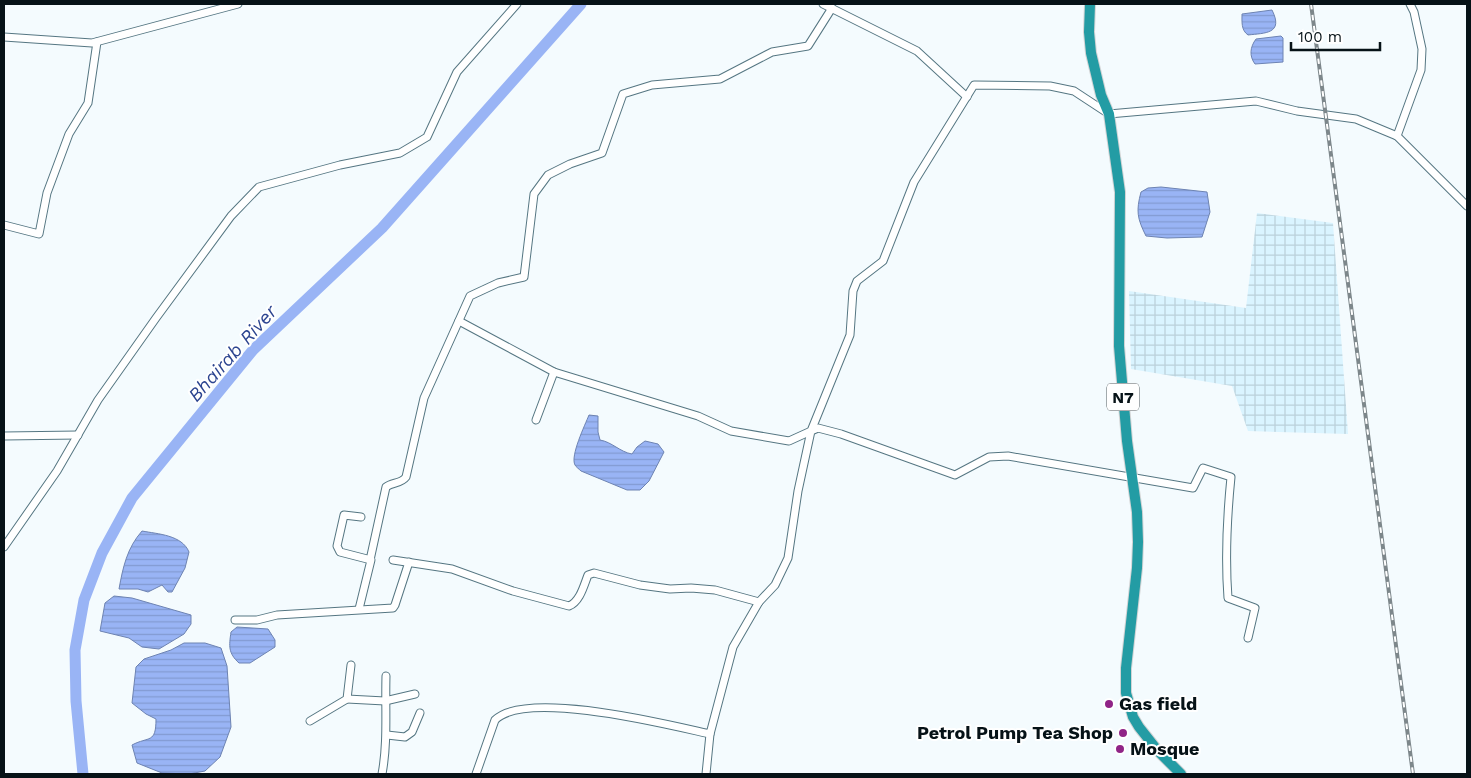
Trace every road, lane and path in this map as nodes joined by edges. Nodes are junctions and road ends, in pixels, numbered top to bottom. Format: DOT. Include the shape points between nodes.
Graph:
graph roads {
  1 [pos="238,4"];
  2 [pos="517,4"];
  3 [pos="823,4"];
  4 [pos="1090,4"];
  5 [pos="1410,4"];
  6 [pos="832,8"];
  7 [pos="4,37"];
  8 [pos="98,42"];
  9 [pos="967,97"];
  10 [pos="1108,114"];
  11 [pos="1398,136"];
  12 [pos="1467,206"];
  13 [pos="4,225"];
  14 [pos="459,321"];
  15 [pos="554,372"];
  16 [pos="536,420"];
  17 [pos="811,431"];
  18 [pos="78,435"];
  19 [pos="4,436"];
  20 [pos="1132,478"];
  21 [pos="362,517"];
  22 [pos="4,547"];
  23 [pos="370,560"];
  24 [pos="393,560"];
  25 [pos="409,562"];
  26 [pos="759,602"];
  27 [pos="359,609"];
  28 [pos="236,620"];
  29 [pos="1248,638"];
  30 [pos="352,665"];
  31 [pos="386,676"];
  32 [pos="415,694"];
  33 [pos="347,699"];
  34 [pos="385,701"];
  35 [pos="420,714"];
  36 [pos="310,720"];
  37 [pos="710,734"];
  38 [pos="387,735"];
  39 [pos="382,774"];
  40 [pos="476,774"];
  41 [pos="706,774"];
  42 [pos="1181,774"];
  1 -- 8 [label="street"];
  2 -- 18 [label="street" via="457,72 426,137 400,153 259,187 231,216 162,310 98,400"];
  3 -- 6 [label="street"];
  4 -- 10 [label="highway, N7" via="1091,53"];
  5 -- 11 [label="street" via="1422,48 1421,70"];
  6 -- 9 [label="street" via="917,51"];
  6 -- 14 [label="street" via="808,46 772,52 720,79 652,85 623,94 602,153 548,175 534,194 524,277 498,283 470,296"];
  7 -- 8 [label="street"];
  8 -- 13 [label="street" via="88,103 69,134 47,193 39,234"];
  9 -- 10 [label="street" via="974,84 1050,86 1074,91"];
  9 -- 17 [label="street" via="914,182 883,261 857,281 853,291 850,336"];
  10 -- 11 [label="street" via="1256,101 1297,111 1356,119"];
  10 -- 20 [label="highway, N7" via="1120,192 1119,346"];
  11 -- 12 [label="street"];
  14 -- 15 [label="street"];
  14 -- 23 [label="street" via="424,398 406,477 386,487"];
  15 -- 16 [label="street"];
  15 -- 17 [label="street" via="698,416 732,431 789,441"];
  17 -- 20 [label="street" via="818,428 842,434 956,475 989,457 1008,456"];
  17 -- 26 [label="street" via="788,558 775,585"];
  18 -- 19 [label="street"];
  18 -- 22 [label="street"];
  20 -- 29 [label="street" via="1193,488 1203,468 1231,477 1227,520 1228,598 1255,608"];
  20 -- 42 [label="highway, N7" via="1138,542 1126,693 1139,727"];
  21 -- 23 [label="street" via="344,515 338,546 340,552"];
  23 -- 27 [label="street"];
  24 -- 25 [label="street"];
  25 -- 26 [label="street" via="452,569 513,591 569,606 580,595 588,575 594,573 648,586 715,590"];
  25 -- 27 [label="street" via="394,606"];
  26 -- 37 [label="street" via="733,647"];
  27 -- 28 [label="street"];
  30 -- 33 [label="street"];
  31 -- 34 [label="street"];
  32 -- 34 [label="street"];
  33 -- 34 [label="street"];
  33 -- 36 [label="street"];
  34 -- 38 [label="street"];
  35 -- 38 [label="street" via="412,732 405,737"];
  37 -- 40 [label="street" via="628,716 556,708 519,709 495,720"];
  37 -- 41 [label="street"];
  38 -- 39 [label="street"];
}
